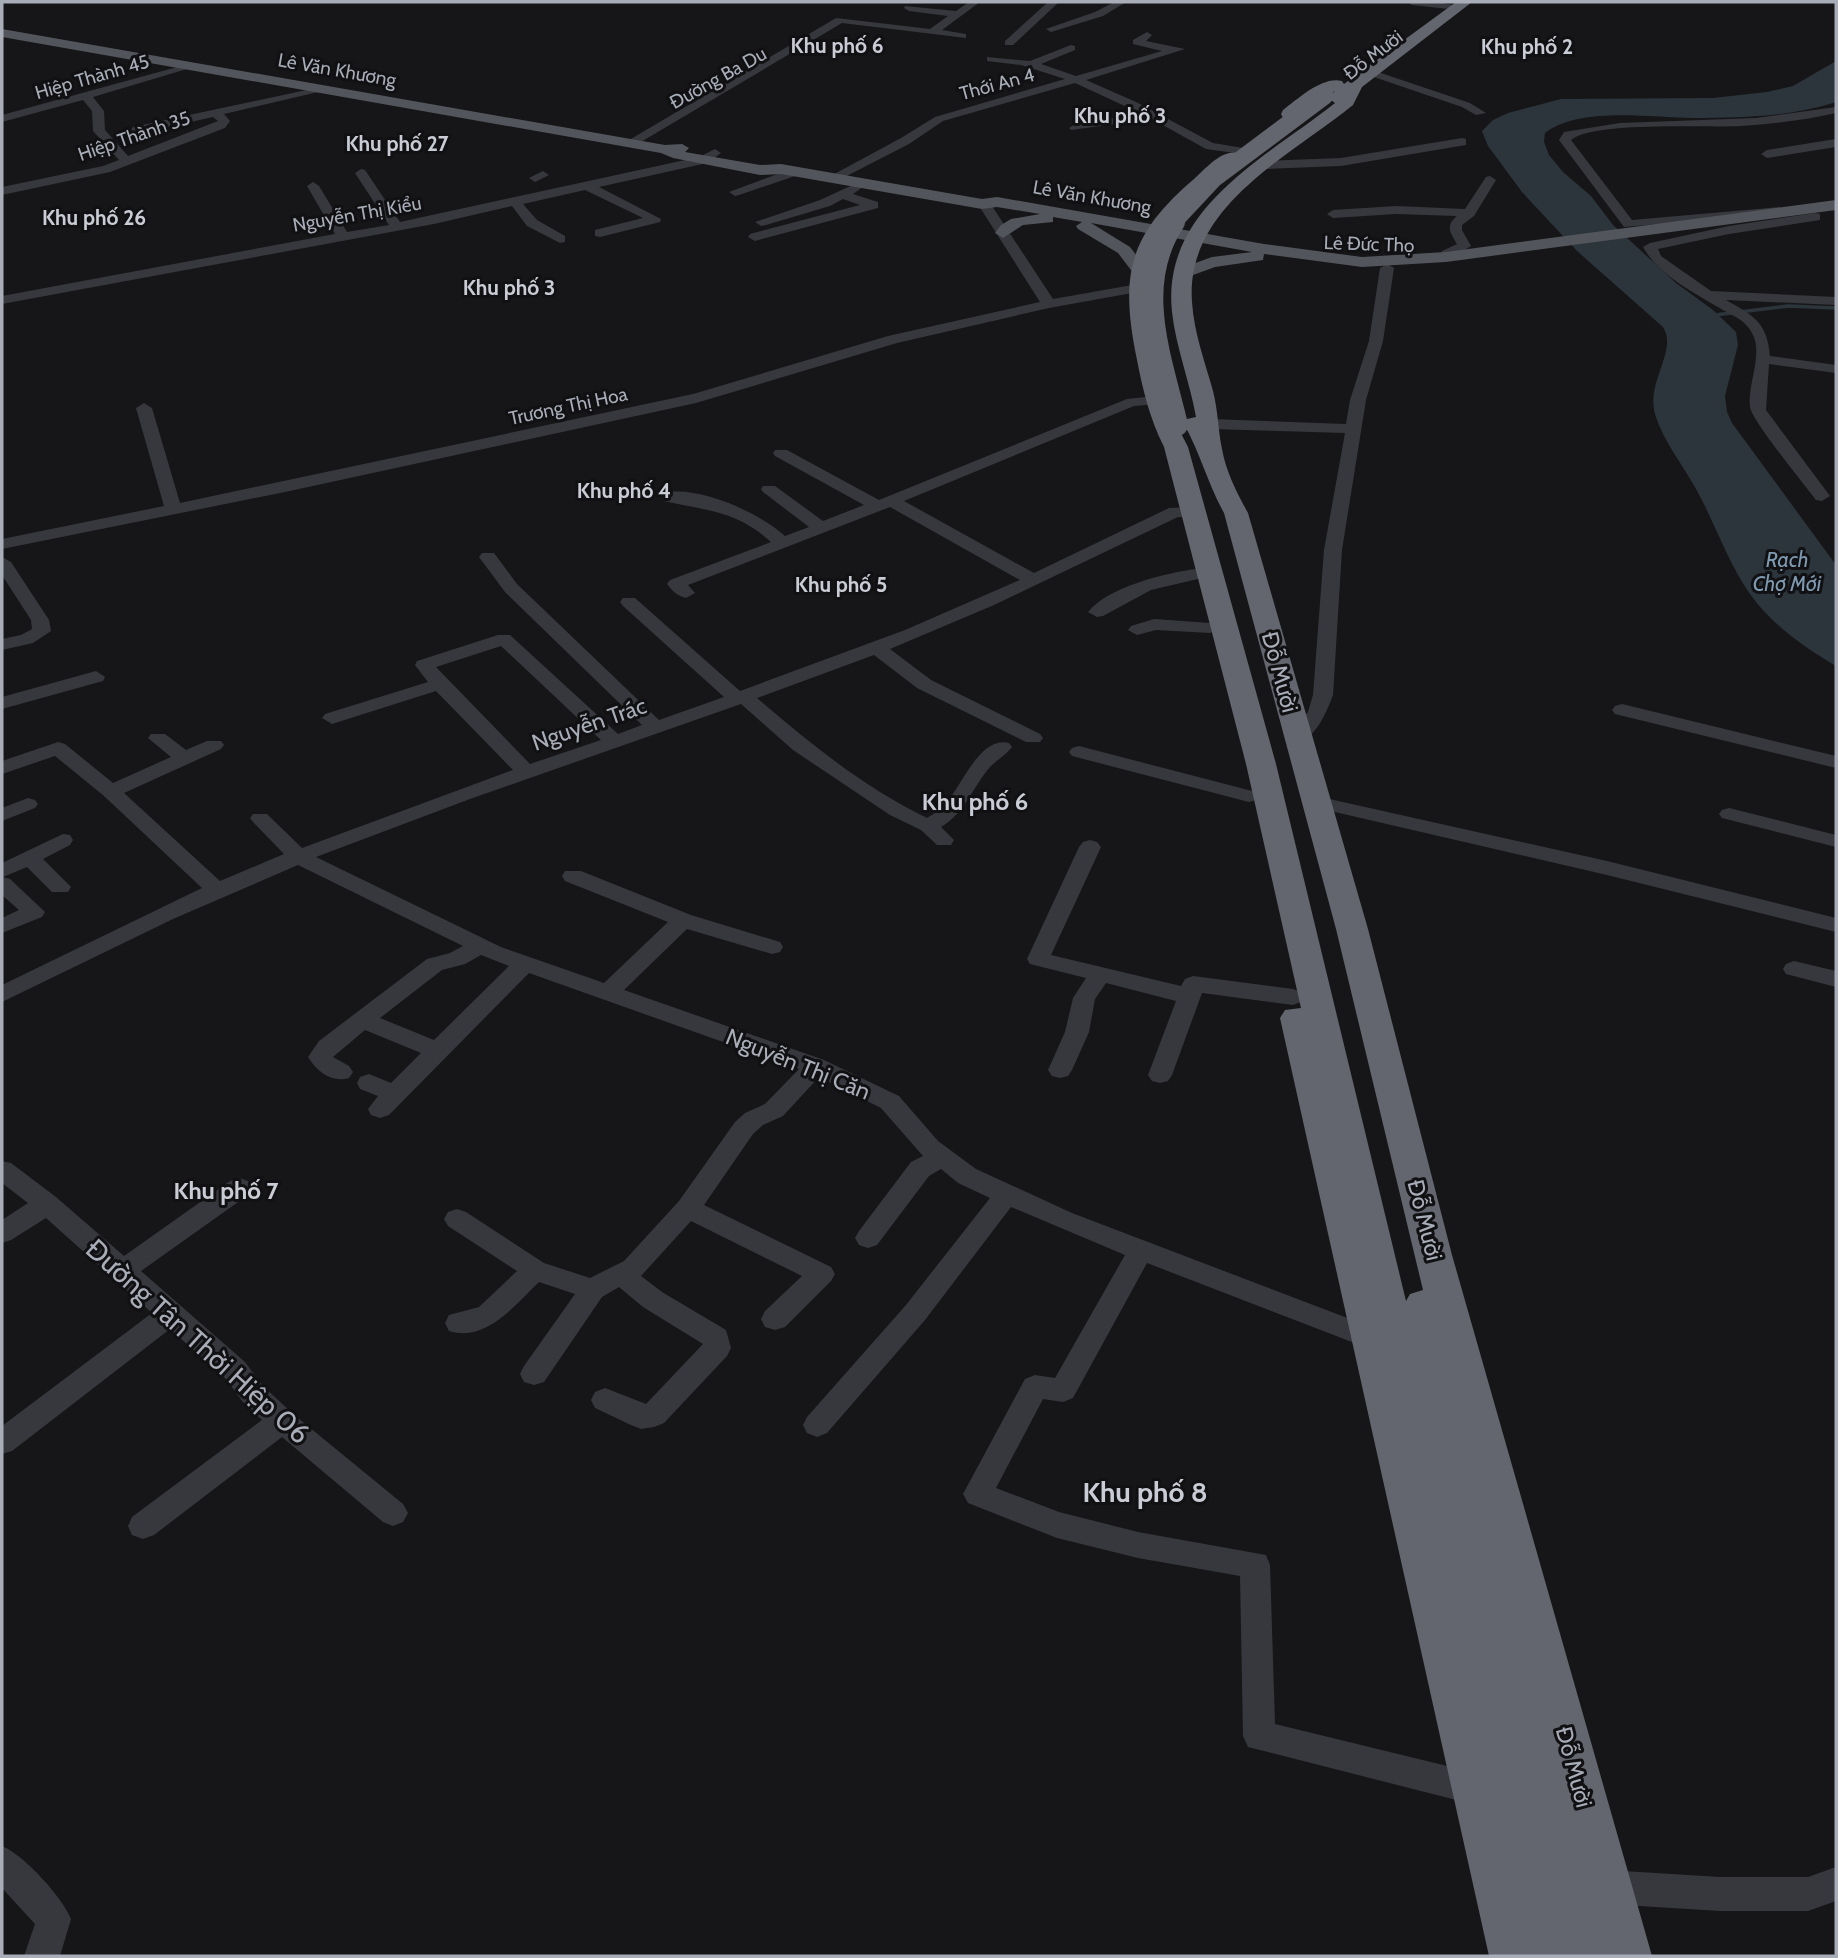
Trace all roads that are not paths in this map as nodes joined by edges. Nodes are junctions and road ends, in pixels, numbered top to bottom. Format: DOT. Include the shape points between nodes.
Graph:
graph roads {
  1 [pos="975,2"];
  2 [pos="1121,2"];
  3 [pos="1410,2"];
  4 [pos="1055,5"];
  5 [pos="909,8"];
  6 [pos="1449,8"];
  7 [pos="957,14"];
  8 [pos="1051,29"];
  9 [pos="823,32"];
  10 [pos="932,32"];
  11 [pos="2,33"];
  12 [pos="1147,35"];
  13 [pos="962,36"];
  14 [pos="1009,43"];
  15 [pos="1071,48"];
  16 [pos="990,59"];
  17 [pos="1031,64"];
  18 [pos="192,66"];
  19 [pos="754,70"];
  20 [pos="767,71"];
  21 [pos="1373,73"];
  22 [pos="1078,80"];
  23 [pos="326,89"];
  24 [pos="1338,91"];
  25 [pos="1103,92"];
  26 [pos="1081,96"];
  27 [pos="86,97"];
  28 [pos="1836,110"];
  29 [pos="1480,113"];
  30 [pos="217,114"];
  31 [pos="1152,116"];
  32 [pos="2,119"];
  33 [pos="660,127"];
  34 [pos="1075,128"];
  35 [pos="136,130"];
  36 [pos="1462,142"];
  37 [pos="630,143"];
  38 [pos="1836,143"];
  39 [pos="1239,151"];
  40 [pos="1767,154"];
  41 [pos="709,156"];
  42 [pos="126,161"];
  43 [pos="1266,165"];
  44 [pos="788,170"];
  45 [pos="361,173"];
  46 [pos="543,175"];
  47 [pos="834,178"];
  48 [pos="1490,180"];
  49 [pos="862,183"];
  50 [pos="313,186"];
  51 [pos="587,186"];
  52 [pos="2,191"];
  53 [pos="558,192"];
  54 [pos="735,192"];
  55 [pos="845,195"];
  56 [pos="515,202"];
  57 [pos="1836,205"];
  58 [pos="985,207"];
  59 [pos="1836,211"];
  60 [pos="1469,213"];
  61 [pos="1333,214"];
  62 [pos="1815,217"];
  63 [pos="1047,219"];
  64 [pos="1090,223"];
  65 [pos="396,226"];
  66 [pos="600,233"];
  67 [pos="1003,233"];
  68 [pos="1643,235"];
  69 [pos="343,236"];
  70 [pos="1203,236"];
  71 [pos="560,239"];
  72 [pos="1153,244"];
  73 [pos="1543,248"];
  74 [pos="1261,253"];
  75 [pos="1446,257"];
  76 [pos="1387,265"];
  77 [pos="1705,294"];
  78 [pos="2,300"];
  79 [pos="1836,301"];
  80 [pos="1049,304"];
  81 [pos="1750,320"];
  82 [pos="1763,359"];
  83 [pos="1836,369"];
  84 [pos="1155,401"];
  85 [pos="144,408"];
  86 [pos="1354,429"];
  87 [pos="1190,430"];
  88 [pos="781,453"];
  89 [pos="769,489"];
  90 [pos="1822,496"];
  91 [pos="670,497"];
  92 [pos="883,503"];
  93 [pos="173,508"];
  94 [pos="1195,512"];
  95 [pos="820,527"];
  96 [pos="781,542"];
  97 [pos="2,544"];
  98 [pos="488,557"];
  99 [pos="2,562"];
  100 [pos="1196,574"];
  101 [pos="1033,580"];
  102 [pos="686,593"];
  103 [pos="629,602"];
  104 [pos="1097,612"];
  105 [pos="1210,628"];
  106 [pos="1137,630"];
  107 [pos="526,632"];
  108 [pos="504,639"];
  109 [pos="2,644"];
  110 [pos="877,648"];
  111 [pos="96,677"];
  112 [pos="440,684"];
  113 [pos="741,698"];
  114 [pos="2,703"];
  115 [pos="1622,710"];
  116 [pos="332,718"];
  117 [pos="655,727"];
  118 [pos="158,738"];
  119 [pos="1033,738"];
  120 [pos="614,741"];
  121 [pos="1291,742"];
  122 [pos="215,746"];
  123 [pos="1002,747"];
  124 [pos="1079,752"];
  125 [pos="185,759"];
  126 [pos="1836,762"];
  127 [pos="2,768"];
  128 [pos="526,772"];
  129 [pos="111,792"];
  130 [pos="1249,796"];
  131 [pos="1316,802"];
  132 [pos="28,804"];
  133 [pos="2,814"];
  134 [pos="1729,814"];
  135 [pos="261,818"];
  136 [pos="928,826"];
  137 [pos="63,840"];
  138 [pos="944,841"];
  139 [pos="1836,841"];
  140 [pos="1090,847"];
  141 [pos="29,857"];
  142 [pos="299,857"];
  143 [pos="2,871"];
  144 [pos="573,876"];
  145 [pos="2,884"];
  146 [pos="60,887"];
  147 [pos="217,890"];
  148 [pos="683,920"];
  149 [pos="1836,925"];
  150 [pos="2,926"];
  151 [pos="480,946"];
  152 [pos="772,947"];
  153 [pos="524,964"];
  154 [pos="1794,969"];
  155 [pos="1100,974"];
  156 [pos="1836,979"];
  157 [pos="607,993"];
  158 [pos="2,994"];
  159 [pos="1189,996"];
  160 [pos="1293,997"];
  161 [pos="362,1020"];
  162 [pos="438,1051"];
  163 [pos="816,1066"];
  164 [pos="1060,1070"];
  165 [pos="341,1072"];
  166 [pos="1160,1076"];
  167 [pos="369,1083"];
  168 [pos="942,1157"];
  169 [pos="2,1170"];
  170 [pos="239,1188"];
  171 [pos="1007,1194"];
  172 [pos="47,1205"];
  173 [pos="688,1208"];
  174 [pos="457,1219"];
  175 [pos="2,1233"];
  176 [pos="868,1238"];
  177 [pos="1141,1250"];
  178 [pos="535,1269"];
  179 [pos="122,1271"];
  180 [pos="624,1274"];
  181 [pos="593,1290"];
  182 [pos="170,1314"];
  183 [pos="775,1319"];
  184 [pos="459,1323"];
  185 [pos="1383,1338"];
  186 [pos="534,1374"];
  187 [pos="605,1400"];
  188 [pos="282,1421"];
  189 [pos="817,1425"];
  190 [pos="2,1442"];
  191 [pos="393,1513"];
  192 [pos="143,1526"];
  193 [pos="1476,1790"];
  194 [pos="2,1863"];
  195 [pos="1836,1884"];
  196 [pos="1607,1887"];
  197 [pos="43,1956"];
  198 [pos="1515,1956"];
  199 [pos="1550,1956"];
  200 [pos="1594,1956"];
  201 [pos="1626,1956"];
  1 -- 7 [label="street"];
  2 -- 8 [label="street"];
  3 -- 6 [label="street"];
  3 -- 6 [label="street" via="1423,8"];
  4 -- 14 [label="street"];
  5 -- 7 [label="street"];
  6 -- 21 [label="highway, Đỗ Mười"];
  6 -- 24 [label="highway, Đỗ Mười"];
  7 -- 10 [label="street"];
  9 -- 10 [label="street, Đường Ba Du" via="840,20"];
  9 -- 19 [label="street, Đường Ba Du"];
  9 -- 20 [label="street, Đường Ba Du" via="822,38"];
  10 -- 13 [label="street"];
  11 -- 18 [label="main road, Lê Văn Khương"];
  12 -- 22 [label="street, Thới An 4" via="1137,42 1176,50"];
  15 -- 17 [label="street"];
  16 -- 17 [label="street"];
  17 -- 22 [label="street"];
  18 -- 23 [label="main road, Lê Văn Khương"];
  18 -- 27 [label="street, Hiệp Thành 45"];
  19 -- 20 [label="street"];
  19 -- 33 [label="street, Đường Ba Du"];
  20 -- 33 [label="street, Đường Ba Du" via="681,121"];
  21 -- 24 [label="highway, Đỗ Mười"];
  21 -- 29 [label="street" via="1466,104"];
  22 -- 25 [label="street"];
  22 -- 47 [label="street, Thới An 4" via="939,119"];
  23 -- 30 [label="street, Hiệp Thành 35"];
  23 -- 37 [label="main road, Lê Văn Khương"];
  24 -- 39 [label="highway, Đỗ Mười" via="1314,95"];
  24 -- 43 [label="highway, Đỗ Mười" via="1348,101"];
  24 -- 87 [label="highway" via="1208,198 1173,244 1166,267 1164,308"];
  25 -- 26 [label="street"];
  25 -- 31 [label="street"];
  27 -- 32 [label="street, Hiệp Thành 45"];
  27 -- 42 [label="street" via="99,110 99,131"];
  28 -- 68 [label="street" via="1747,122 1621,125 1567,135 1565,140"];
  30 -- 35 [label="street, Hiệp Thành 35"];
  30 -- 42 [label="street, Hiệp Thành 35" via="224,121 221,126"];
  31 -- 34 [label="street"];
  31 -- 39 [label="street" via="1210,146"];
  33 -- 37 [label="street, Đường Ba Du"];
  36 -- 43 [label="street" via="1341,162"];
  37 -- 41 [label="main road, Lê Văn Khương" via="673,155"];
  38 -- 40 [label="street"];
  39 -- 72 [label="highway, Đỗ Mười" via="1187,194"];
  41 -- 44 [label="main road, Lê Văn Khương" via="760,170"];
  41 -- 51 [label="street, Nguyễn Thị Kiểu"];
  42 -- 52 [label="street, Hiệp Thành 35"];
  43 -- 70 [label="highway, Đỗ Mười"];
  44 -- 47 [label="main road, Lê Văn Khương"];
  44 -- 54 [label="street"];
  45 -- 65 [label="street"];
  46 -- 53 [label="street" via="535,177"];
  47 -- 49 [label="main road, Lê Văn Khương"];
  48 -- 60 [label="street"];
  49 -- 55 [label="street"];
  49 -- 58 [label="main road, Lê Văn Khương"];
  50 -- 69 [label="street"];
  51 -- 53 [label="street, Nguyễn Thị Kiểu"];
  51 -- 66 [label="street" via="654,219"];
  53 -- 56 [label="street, Nguyễn Thị Kiểu"];
  55 -- 55 [label="street" via="873,205 753,231"];
  56 -- 65 [label="street, Nguyễn Thị Kiểu"];
  56 -- 71 [label="street" via="532,223"];
  57 -- 68 [label="main road"];
  58 -- 63 [label="main road, Lê Văn Khương"];
  58 -- 64 [label="main road, Lê Văn Khương" via="997,202"];
  58 -- 67 [label="street"];
  59 -- 68 [label="main road"];
  60 -- 61 [label="street" via="1396,210"];
  60 -- 75 [label="street" via="1456,223 1464,246"];
  62 -- 68 [label="street" via="1729,230"];
  63 -- 64 [label="main road, Lê Văn Khương"];
  63 -- 67 [label="main road" via="1018,222"];
  64 -- 72 [label="main road, Lê Văn Khương"];
  64 -- 72 [label="main road" via="1125,250"];
  64 -- 72 [label="main road" via="1141,218"];
  65 -- 69 [label="street, Nguyễn Thị Kiểu"];
  67 -- 80 [label="street"];
  68 -- 73 [label="main road"];
  68 -- 77 [label="street" via="1656,258"];
  69 -- 78 [label="street, Nguyễn Thị Kiểu"];
  70 -- 72 [label="highway"];
  70 -- 72 [label="highway"];
  70 -- 74 [label="main road, Lê Đức Thọ"];
  70 -- 74 [label="main road"];
  70 -- 74 [label="main road" via="1212,262"];
  70 -- 87 [label="highway, Đỗ Mười" via="1181,303"];
  72 -- 80 [label="street, Trương Thị Hoa"];
  72 -- 84 [label="highway, Đỗ Mười" via="1140,327"];
  73 -- 75 [label="main road, Lê Đức Thọ"];
  73 -- 76 [label="main road, Lê Đức Thọ" via="1425,267"];
  74 -- 76 [label="main road, Lê Đức Thọ"];
  75 -- 76 [label="main road, Lê Đức Thọ"];
  76 -- 86 [label="street" via="1376,341"];
  77 -- 79 [label="street"];
  77 -- 81 [label="street"];
  80 -- 93 [label="street, Trương Thị Hoa" via="893,339 696,398"];
  81 -- 82 [label="street" via="1761,335"];
  82 -- 83 [label="street"];
  82 -- 90 [label="street" via="1758,410"];
  84 -- 87 [label="highway, Đỗ Mười" via="1163,424"];
  84 -- 92 [label="street" via="1132,402"];
  85 -- 93 [label="street"];
  86 -- 87 [label="street"];
  86 -- 121 [label="street" via="1333,550 1323,695 1317,713"];
  87 -- 94 [label="highway, Đỗ Mười"];
  87 -- 121 [label="highway, Đỗ Mười" via="1210,449 1222,485 1222,514"];
  88 -- 92 [label="street"];
  89 -- 95 [label="street"];
  91 -- 96 [label="street" via="721,504 768,529"];
  92 -- 95 [label="street"];
  92 -- 101 [label="street" via="970,542"];
  93 -- 97 [label="street, Trương Thị Hoa"];
  94 -- 100 [label="highway, Đỗ Mười" via="1188,525"];
  94 -- 101 [label="street, Nguyễn Trác" via="1175,512"];
  94 -- 185 [label="highway, Đỗ Mười" via="1261,764"];
  95 -- 96 [label="street"];
  96 -- 102 [label="street" via="676,584"];
  98 -- 117 [label="street" via="511,588"];
  99 -- 109 [label="street" via="40,620 42,631"];
  100 -- 104 [label="street" via="1167,577"];
  100 -- 105 [label="highway, Đỗ Mười"];
  101 -- 110 [label="street, Nguyễn Trác"];
  103 -- 113 [label="street"];
  105 -- 106 [label="street" via="1154,624"];
  105 -- 130 [label="highway, Đỗ Mười"];
  107 -- 108 [label="street"];
  108 -- 112 [label="street" via="424,665"];
  108 -- 120 [label="street"];
  110 -- 113 [label="street, Nguyễn Trác"];
  110 -- 119 [label="street" via="924,684"];
  111 -- 114 [label="street"];
  112 -- 116 [label="street"];
  112 -- 128 [label="street"];
  113 -- 117 [label="street, Nguyễn Trác"];
  113 -- 136 [label="street" via="800,746 897,811"];
  115 -- 126 [label="street"];
  117 -- 120 [label="street, Nguyễn Trác"];
  118 -- 125 [label="street"];
  120 -- 128 [label="street, Nguyễn Trác"];
  121 -- 131 [label="highway, Đỗ Mười"];
  121 -- 200 [label="highway, Đỗ Mười" via="1449,1405"];
  122 -- 125 [label="street"];
  123 -- 136 [label="street" via="984,762 949,813"];
  124 -- 130 [label="street"];
  125 -- 129 [label="street"];
  127 -- 129 [label="street" via="58,748"];
  128 -- 142 [label="street, Nguyễn Trác"];
  129 -- 147 [label="street"];
  130 -- 160 [label="highway, Đỗ Mười"];
  131 -- 149 [label="street"];
  131 -- 196 [label="highway, Đỗ Mười" via="1436,1267"];
  132 -- 133 [label="street"];
  134 -- 139 [label="street"];
  135 -- 142 [label="street, Nguyễn Thị Căn"];
  136 -- 138 [label="street"];
  137 -- 141 [label="street"];
  140 -- 155 [label="street" via="1038,959"];
  141 -- 143 [label="street"];
  141 -- 146 [label="street"];
  142 -- 147 [label="street, Nguyễn Trác"];
  142 -- 151 [label="street, Nguyễn Thị Căn"];
  144 -- 148 [label="street"];
  145 -- 150 [label="street" via="34,912"];
  147 -- 158 [label="street, Nguyễn Trác"];
  148 -- 152 [label="street"];
  148 -- 157 [label="street"];
  151 -- 153 [label="street, Nguyễn Thị Căn"];
  151 -- 161 [label="street" via="457,960 435,964"];
  153 -- 157 [label="street, Nguyễn Thị Căn"];
  153 -- 162 [label="street"];
  154 -- 156 [label="street"];
  155 -- 159 [label="street"];
  155 -- 164 [label="street" via="1084,998 1077,1032"];
  157 -- 163 [label="street, Nguyễn Thị Căn"];
  159 -- 160 [label="street" via="1193,984"];
  159 -- 166 [label="street"];
  160 -- 185 [label="highway, Đỗ Mười"];
  161 -- 162 [label="street"];
  161 -- 165 [label="street" via="320,1057"];
  162 -- 167 [label="street" via="387,1101"];
  163 -- 168 [label="street, Nguyễn Thị Căn" via="890,1102"];
  163 -- 173 [label="street" via="774,1110 744,1128"];
  168 -- 171 [label="street, Nguyễn Thị Căn" via="967,1176"];
  168 -- 176 [label="street" via="920,1170"];
  169 -- 172 [label="street, Đường Tân Thời Hiệp 06"];
  170 -- 179 [label="street"];
  171 -- 177 [label="street, Nguyễn Thị Căn"];
  171 -- 189 [label="street" via="869,1368"];
  172 -- 175 [label="street"];
  172 -- 179 [label="street, Đường Tân Thời Hiệp 06"];
  173 -- 180 [label="street"];
  173 -- 183 [label="street" via="822,1274"];
  174 -- 178 [label="street"];
  177 -- 185 [label="street, Nguyễn Thị Căn"];
  177 -- 193 [label="street" via="1062,1390 1035,1387 978,1494 1057,1525 1138,1545 1255,1565 1259,1736"];
  178 -- 181 [label="street"];
  178 -- 184 [label="street" via="488,1315"];
  179 -- 182 [label="street, Đường Tân Thời Hiệp 06"];
  180 -- 181 [label="street"];
  180 -- 187 [label="street" via="628,1282 716,1338 717,1348 654,1415 641,1417"];
  181 -- 186 [label="street"];
  182 -- 188 [label="street, Đường Tân Thời Hiệp 06" via="235,1370"];
  182 -- 190 [label="street"];
  185 -- 193 [label="highway, Đỗ Mười"];
  185 -- 199 [label="highway, Đỗ Mười"];
  188 -- 191 [label="street, Đường Tân Thời Hiệp 06"];
  188 -- 192 [label="street"];
  193 -- 198 [label="highway, Đỗ Mười"];
  194 -- 197 [label="street" via="54,1919"];
  195 -- 196 [label="street" via="1808,1894"];
  196 -- 201 [label="highway, Đỗ Mười"];
}
